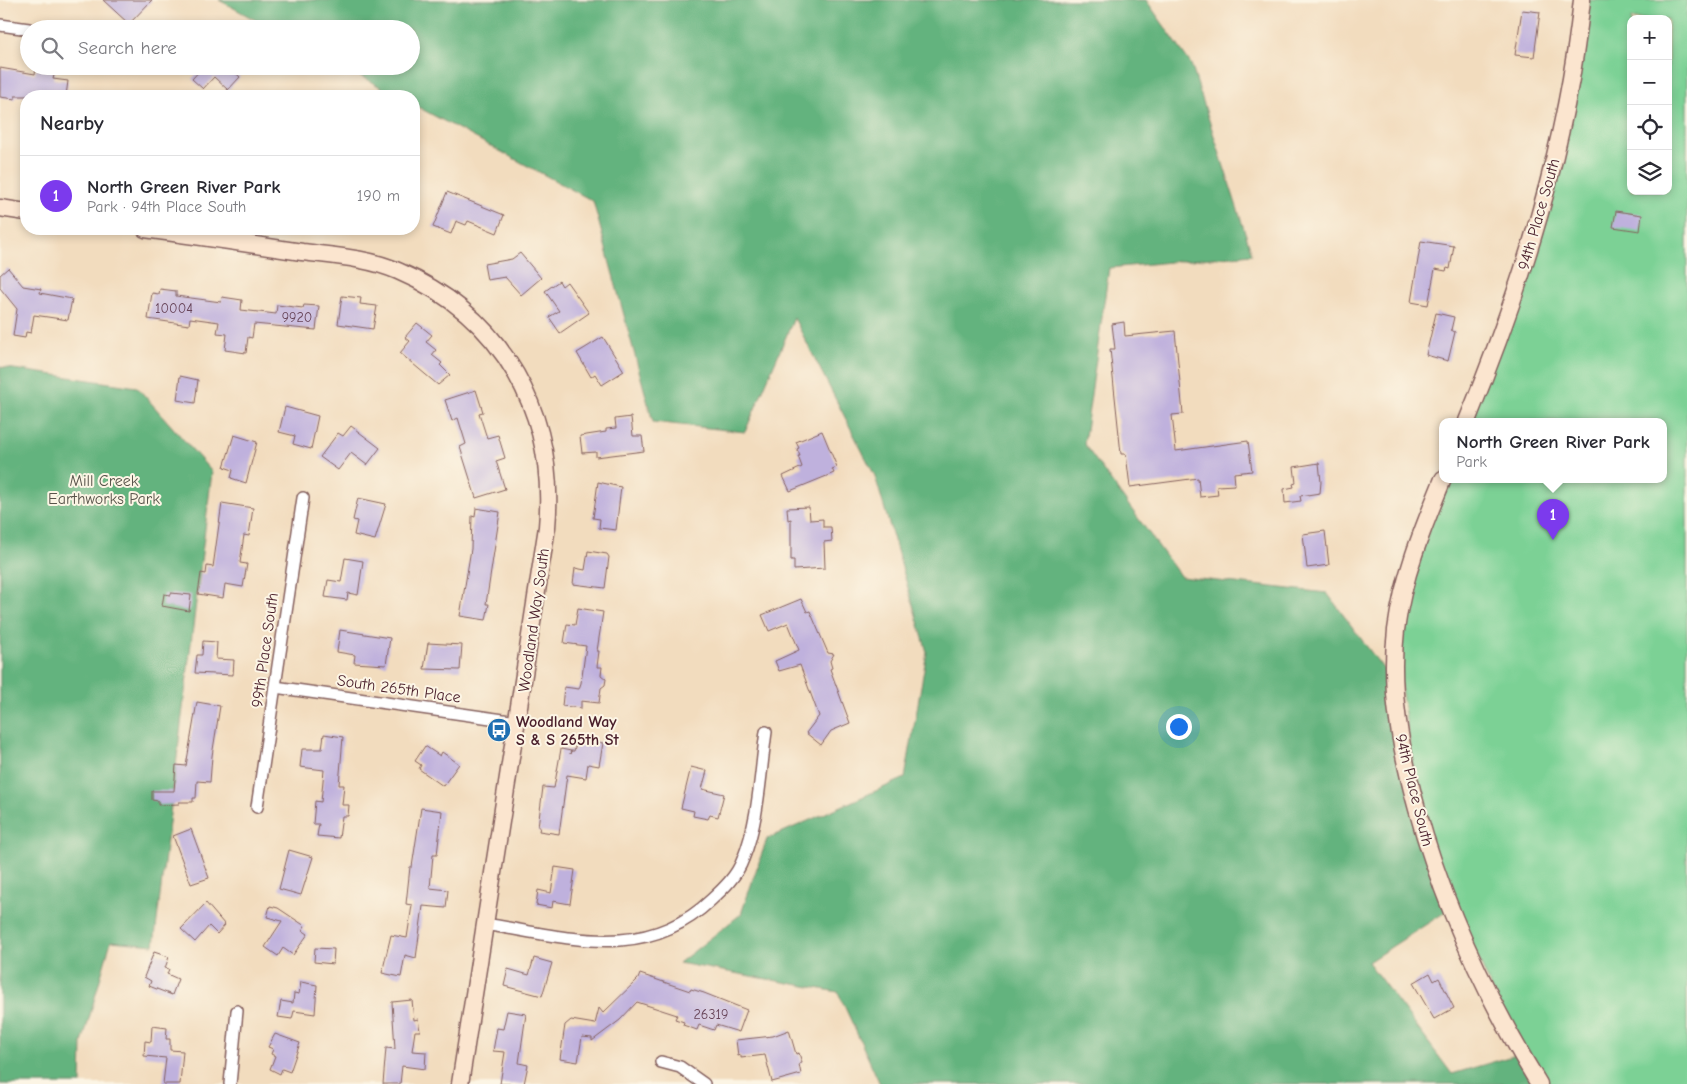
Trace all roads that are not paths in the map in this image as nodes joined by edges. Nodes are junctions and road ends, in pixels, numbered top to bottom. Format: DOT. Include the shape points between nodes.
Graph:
graph roads {
  1 [pos="1582,0"];
  2 [pos="0,25"];
  3 [pos="20,28"];
  4 [pos="0,208"];
  5 [pos="20,211"];
  6 [pos="186,235"];
  7 [pos="1468,418"];
  8 [pos="1441,483"];
  9 [pos="303,498"];
  10 [pos="275,687"];
  11 [pos="518,722"];
  12 [pos="766,732"];
  13 [pos="258,807"];
  14 [pos="484,924"];
  15 [pos="237,1011"];
  16 [pos="661,1062"];
  17 [pos="230,1084"];
  18 [pos="460,1084"];
  19 [pos="704,1084"];
  20 [pos="1539,1084"];
  1 -- 7 [label="street, 94th Place South" via="1570,88 1544,201 1491,362"];
  2 -- 3 [label="street"];
  4 -- 5 [label="street"];
  6 -- 11 [label="street, Woodland Way South" via="359,260 398,271 440,293 496,343 527,394 538,425 548,472 547,527"];
  8 -- 20 [label="street, 94th Place South" via="1415,550 1399,614 1394,664 1400,732 1411,786 1440,886 1485,990"];
  9 -- 10 [label="street, 99th Place South"];
  10 -- 11 [label="street, South 265th Place"];
  10 -- 13 [label="street, 99th Place South"];
  11 -- 14 [label="street, Woodland Way South"];
  12 -- 14 [label="street" via="752,834 743,861 728,884 702,909 673,928 638,939 609,942"];
  14 -- 18 [label="street, Woodland Way South"];
  15 -- 17 [label="street"];
  16 -- 19 [label="street" via="680,1067"];
}
